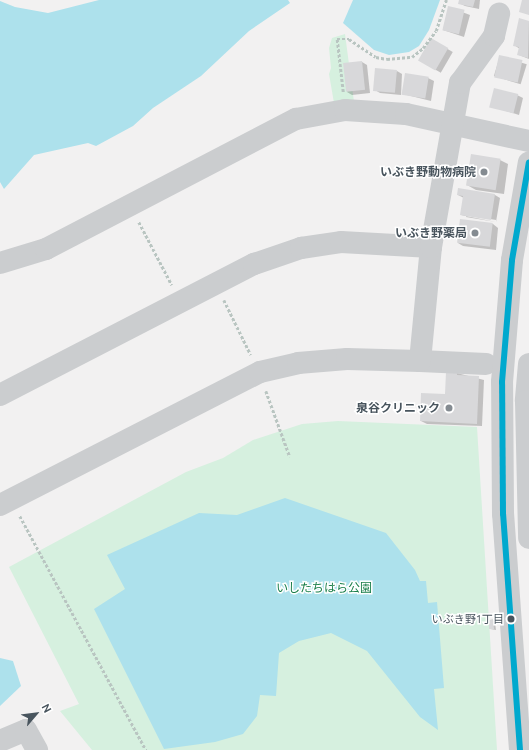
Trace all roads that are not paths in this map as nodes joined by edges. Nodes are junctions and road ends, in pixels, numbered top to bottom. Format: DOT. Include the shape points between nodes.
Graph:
graph roads {
  1 [pos="499,14"];
  2 [pos="452,124"];
  3 [pos="529,141"];
  4 [pos="529,162"];
  5 [pos="431,247"];
  6 [pos="0,263"];
  7 [pos="420,362"];
  8 [pos="486,364"];
  9 [pos="529,364"];
  10 [pos="0,395"];
  11 [pos="6,502"];
  12 [pos="529,538"];
  13 [pos="0,741"];
  14 [pos="37,750"];
  15 [pos="520,750"];
  1 -- 2 [label="street" via="494,36 470,53 460,83"];
  2 -- 3 [label="street"];
  2 -- 5 [label="street"];
  2 -- 6 [label="street" via="406,114 345,110 296,119 276,127 46,249"];
  4 -- 15 [label="street" via="512,260 502,382 503,514"];
  5 -- 7 [label="street"];
  5 -- 10 [label="street" via="340,242 301,248 254,264"];
  7 -- 8 [label="street"];
  7 -- 11 [label="street" via="347,359 298,363 260,372"];
  9 -- 12 [label="street" via="526,401"];
  13 -- 14 [label="street" via="26,730"];
}
